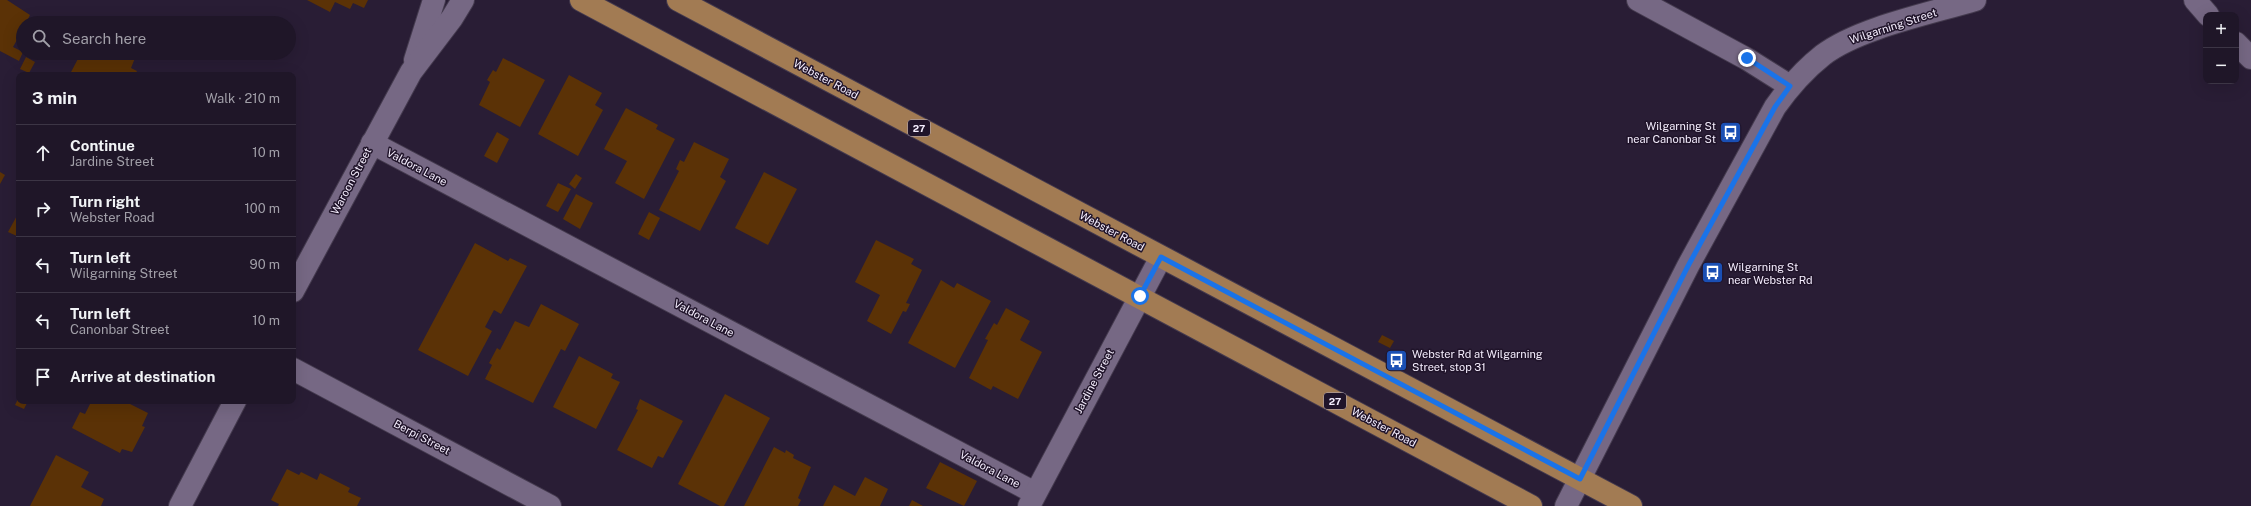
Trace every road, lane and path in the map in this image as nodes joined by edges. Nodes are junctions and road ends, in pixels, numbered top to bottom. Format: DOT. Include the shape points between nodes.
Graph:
graph roads {
  1 [pos="434,0"];
  2 [pos="463,0"];
  3 [pos="581,0"];
  4 [pos="678,0"];
  5 [pos="1638,0"];
  6 [pos="1976,0"];
  7 [pos="2195,0"];
  8 [pos="2205,12"];
  9 [pos="2239,46"];
  10 [pos="2251,58"];
  11 [pos="411,72"];
  12 [pos="1790,86"];
  13 [pos="372,143"];
  14 [pos="1161,257"];
  15 [pos="296,285"];
  16 [pos="1140,296"];
  17 [pos="296,371"];
  18 [pos="233,404"];
  19 [pos="1580,479"];
  20 [pos="1032,500"];
  21 [pos="180,506"];
  22 [pos="550,506"];
  23 [pos="1531,506"];
  24 [pos="1566,506"];
  25 [pos="1631,506"];
  1 -- 11 [label="street, Waroon Street"];
  2 -- 11 [label="street, Waroon Street"];
  3 -- 16 [label="main road, Webster Road / 27"];
  4 -- 14 [label="main road, Webster Road / 27"];
  5 -- 12 [label="street" via="1747,58"];
  6 -- 12 [label="street, Wilgarning Street" via="1864,34 1843,43 1824,55"];
  7 -- 8 [label="street"];
  9 -- 10 [label="street"];
  11 -- 13 [label="street, Waroon Street"];
  12 -- 19 [label="street, Wilgarning Street" via="1775,107 1688,266"];
  13 -- 15 [label="street, Waroon Street"];
  13 -- 20 [label="street, Valdora Lane"];
  14 -- 16 [label="street, Jardine Street"];
  14 -- 19 [label="main road, Webster Road / 27"];
  16 -- 20 [label="street, Jardine Street"];
  16 -- 23 [label="main road, Webster Road / 27"];
  17 -- 22 [label="street, Berpi Street"];
  18 -- 21 [label="street"];
  19 -- 24 [label="street, Wilgarning Street"];
  19 -- 25 [label="main road, Webster Road / 27"];
}
